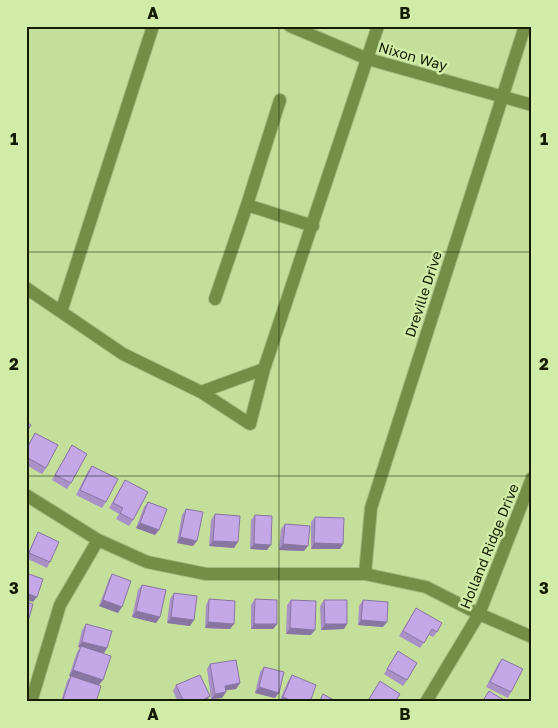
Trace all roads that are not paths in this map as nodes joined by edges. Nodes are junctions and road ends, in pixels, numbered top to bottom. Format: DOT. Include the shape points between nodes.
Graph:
graph roads {
  1 [pos="153,26"];
  2 [pos="290,26"];
  3 [pos="378,26"];
  4 [pos="525,26"];
  5 [pos="368,59"];
  6 [pos="502,96"];
  7 [pos="280,100"];
  8 [pos="532,105"];
  9 [pos="247,205"];
  10 [pos="313,226"];
  11 [pos="26,288"];
  12 [pos="215,299"];
  13 [pos="61,312"];
  14 [pos="264,369"];
  15 [pos="201,392"];
  16 [pos="532,478"];
  17 [pos="26,496"];
  18 [pos="98,540"];
  19 [pos="365,574"];
  20 [pos="480,614"];
  21 [pos="532,637"];
  22 [pos="31,702"];
  23 [pos="426,702"];
  1 -- 13 [label="street"];
  2 -- 5 [label="street, Nixon Way"];
  3 -- 5 [label="street"];
  4 -- 6 [label="street, Dreville Drive"];
  5 -- 6 [label="street, Nixon Way"];
  5 -- 10 [label="street"];
  6 -- 8 [label="street, Nixon Way"];
  6 -- 19 [label="street, Dreville Drive" via="371,508"];
  7 -- 9 [label="street"];
  9 -- 10 [label="street"];
  9 -- 12 [label="street"];
  10 -- 14 [label="street"];
  11 -- 13 [label="street"];
  13 -- 15 [label="street" via="123,354"];
  14 -- 15 [label="street"];
  14 -- 15 [label="street" via="250,424"];
  16 -- 20 [label="street, Holland Ridge Drive"];
  17 -- 18 [label="street"];
  18 -- 19 [label="street" via="147,562 206,574"];
  18 -- 22 [label="street" via="60,605"];
  19 -- 20 [label="street" via="426,587"];
  20 -- 21 [label="street"];
  20 -- 23 [label="street, Holland Ridge Drive"];
}
